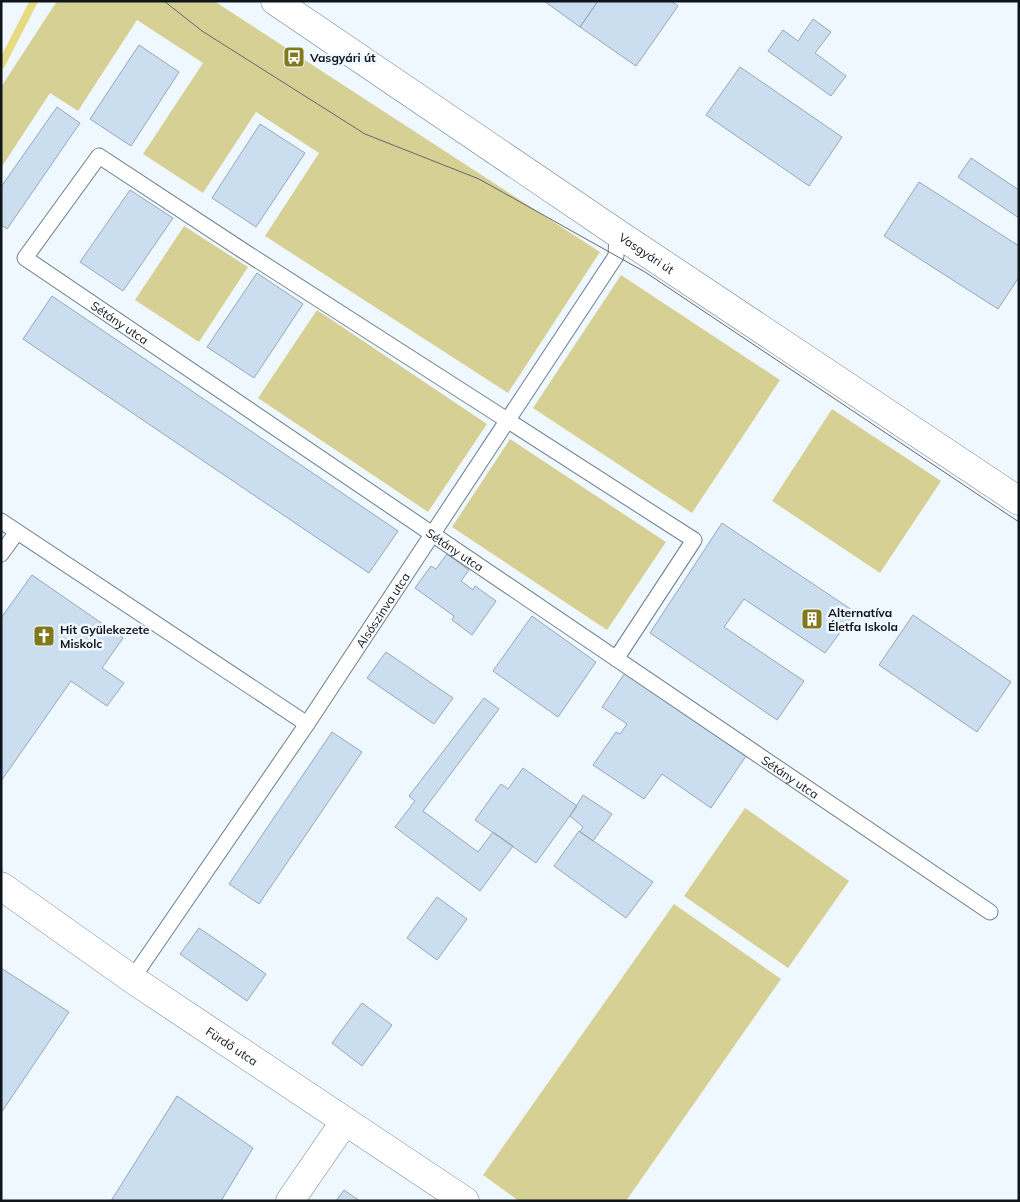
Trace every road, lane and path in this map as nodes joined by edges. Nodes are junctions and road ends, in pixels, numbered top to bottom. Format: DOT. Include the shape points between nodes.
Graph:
graph roads {
  1 [pos="275,1"];
  2 [pos="617,233"];
  3 [pos="510,420"];
  4 [pos="1019,501"];
  5 [pos="1,521"];
  6 [pos="17,532"];
  7 [pos="431,535"];
  8 [pos="1,554"];
  9 [pos="616,659"];
  10 [pos="307,724"];
  11 [pos="1,886"];
  12 [pos="990,912"];
  13 [pos="132,979"];
  14 [pos="345,1121"];
  15 [pos="290,1201"];
  16 [pos="465,1201"];
  1 -- 2 [label="street, Vasgyári út"];
  2 -- 3 [label="lane, Alsószinva utca" via="616,256"];
  2 -- 4 [label="street, Vasgyári út"];
  3 -- 7 [label="lane, Alsószinva utca"];
  3 -- 7 [label="lane, Sétány utca" via="99,156 25,258"];
  3 -- 9 [label="lane" via="694,540"];
  5 -- 6 [label="lane"];
  6 -- 8 [label="lane"];
  6 -- 10 [label="lane"];
  7 -- 9 [label="lane, Sétány utca"];
  7 -- 10 [label="lane, Alsószinva utca"];
  9 -- 12 [label="lane, Sétány utca"];
  10 -- 13 [label="lane, Alsószinva utca"];
  11 -- 13 [label="street, Fürdő utca"];
  13 -- 14 [label="street, Fürdő utca"];
  14 -- 15 [label="street"];
  14 -- 16 [label="street, Fürdő utca"];
}
